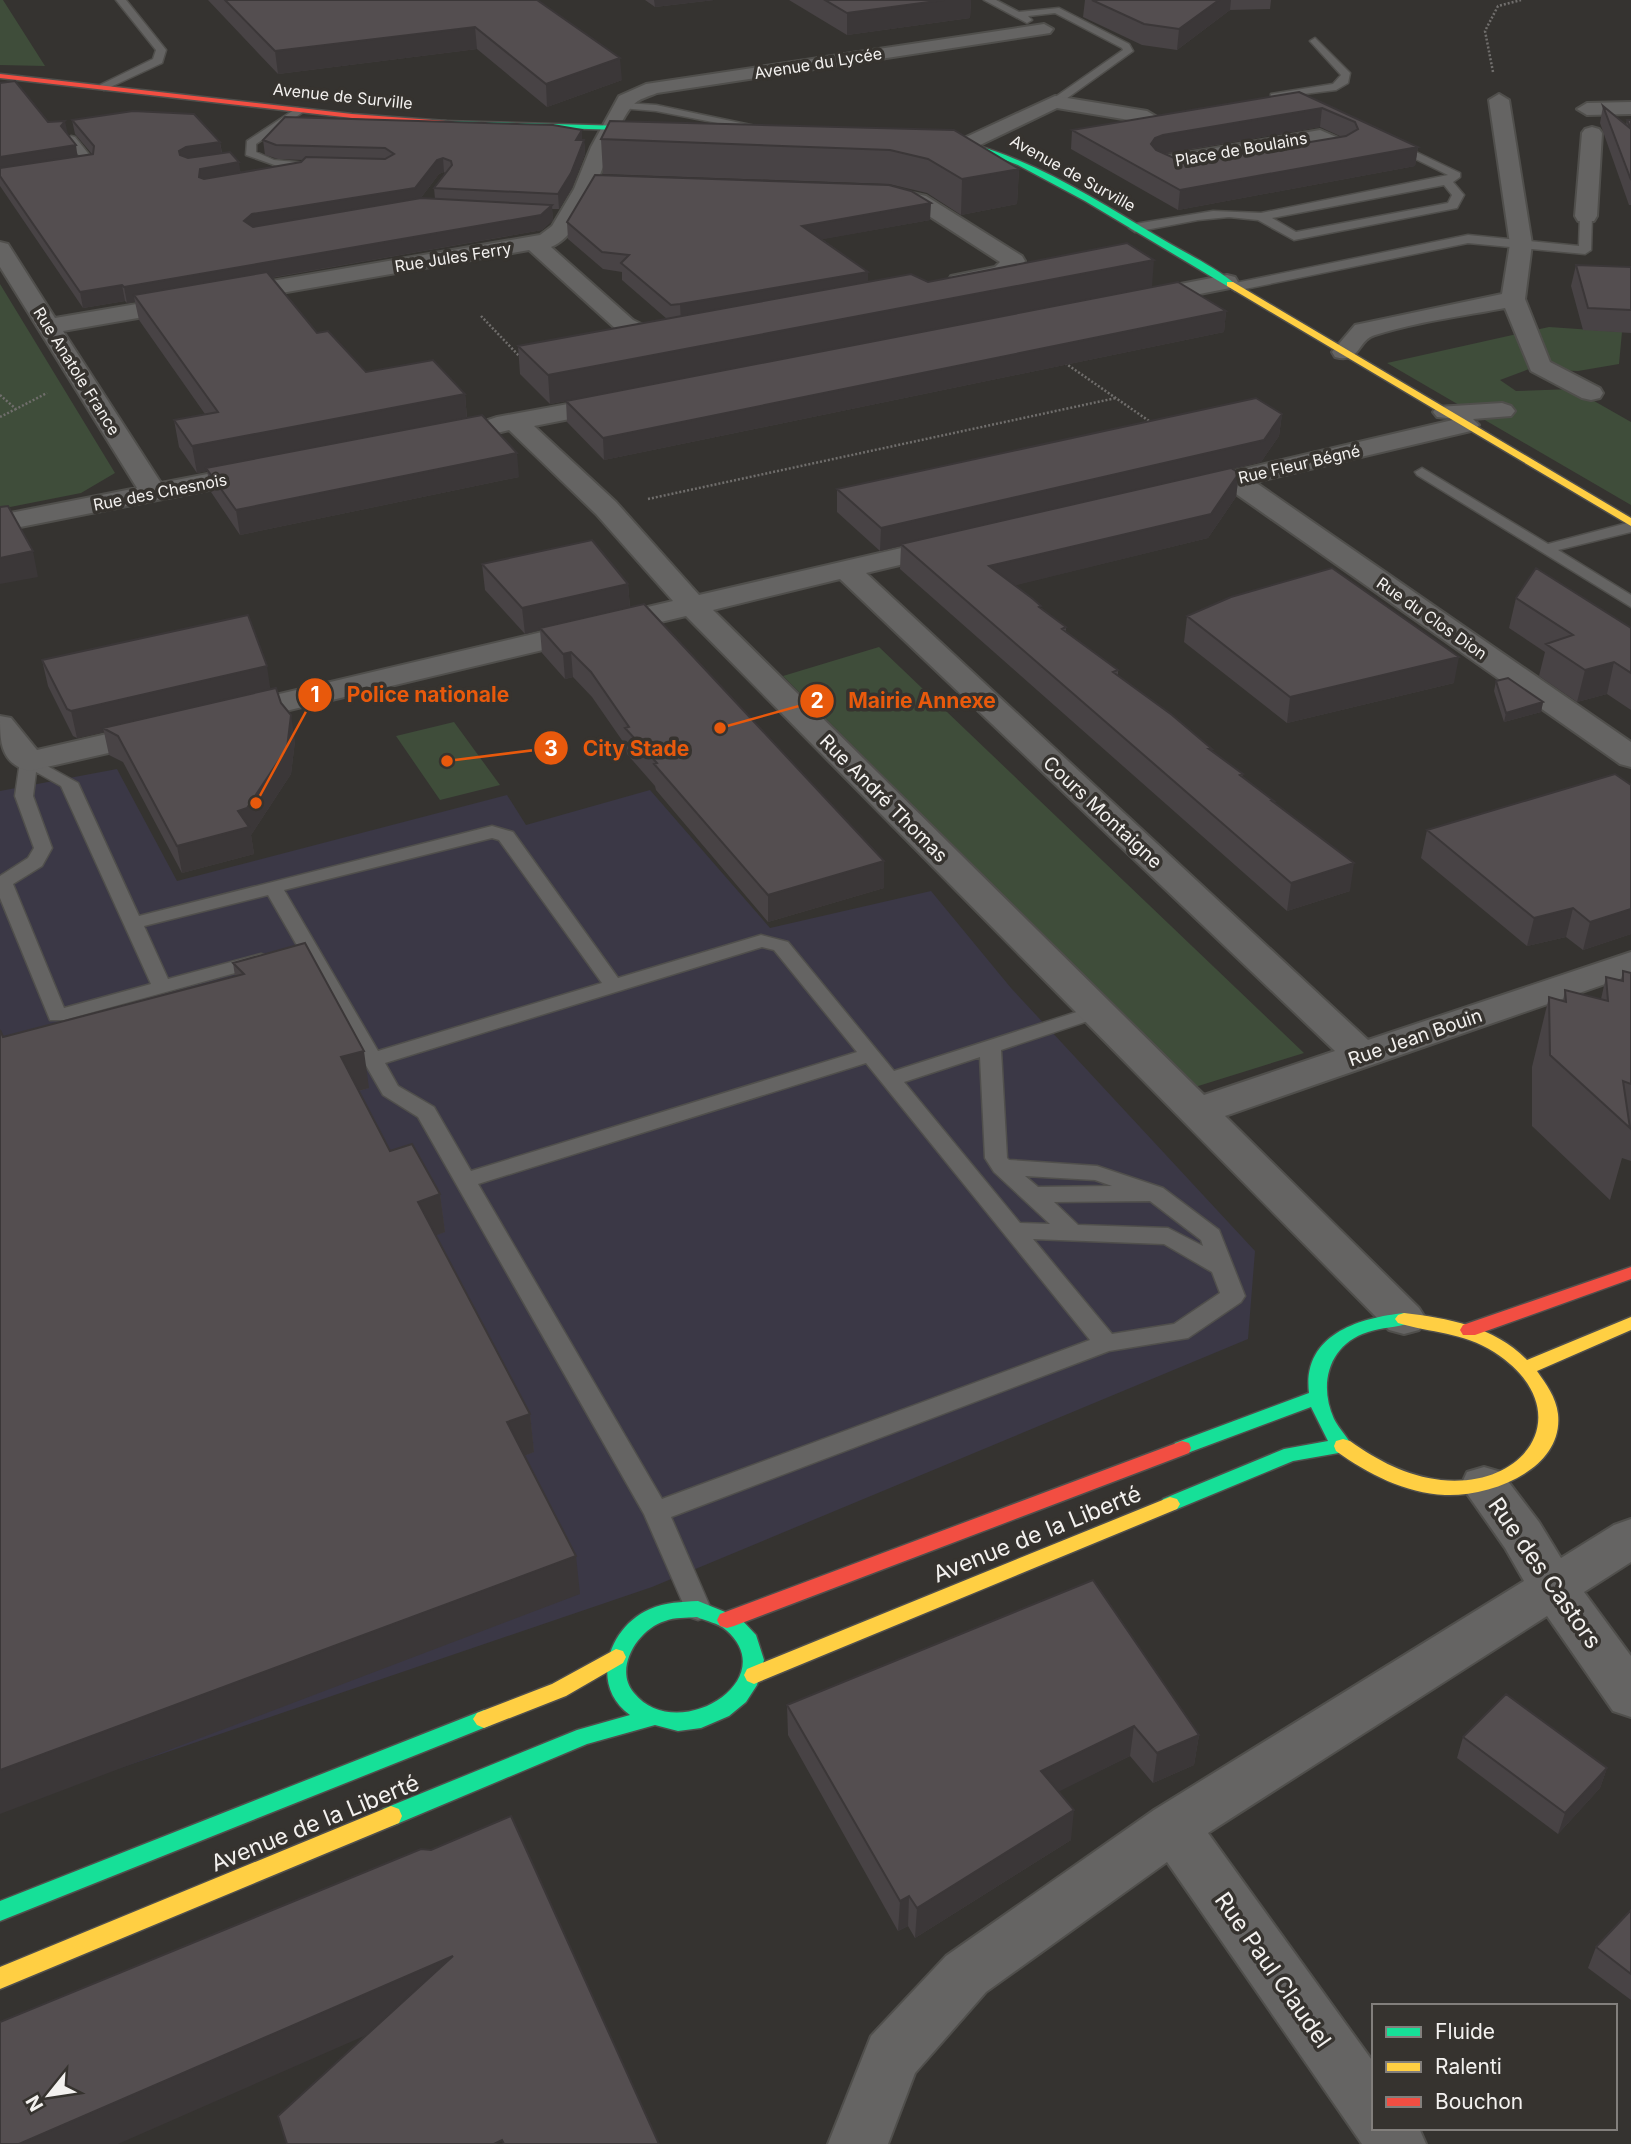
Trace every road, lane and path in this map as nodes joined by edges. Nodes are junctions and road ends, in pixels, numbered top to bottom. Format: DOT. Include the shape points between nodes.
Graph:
graph roads {
  1 [pos="121,0"];
  2 [pos="989,0"];
  3 [pos="1521,0"];
  4 [pos="1070,8"];
  5 [pos="1056,10"];
  6 [pos="1017,15"];
  7 [pos="1044,29"];
  8 [pos="1315,41"];
  9 [pos="0,76"];
  10 [pos="104,87"];
  11 [pos="1267,98"];
  12 [pos="1499,100"];
  13 [pos="1055,102"];
  14 [pos="625,106"];
  15 [pos="1631,108"];
  16 [pos="1587,109"];
  17 [pos="301,110"];
  18 [pos="1153,116"];
  19 [pos="611,128"];
  20 [pos="781,133"];
  21 [pos="1592,133"];
  22 [pos="1375,135"];
  23 [pos="903,136"];
  24 [pos="1321,136"];
  25 [pos="71,139"];
  26 [pos="971,142"];
  27 [pos="256,157"];
  28 [pos="242,159"];
  29 [pos="305,166"];
  30 [pos="319,166"];
  31 [pos="65,168"];
  32 [pos="280,177"];
  33 [pos="1447,181"];
  34 [pos="863,192"];
  35 [pos="1586,216"];
  36 [pos="1261,217"];
  37 [pos="1135,228"];
  38 [pos="534,243"];
  39 [pos="1521,244"];
  40 [pos="0,248"];
  41 [pos="1231,285"];
  42 [pos="1513,299"];
  43 [pos="970,300"];
  44 [pos="1118,303"];
  45 [pos="481,316"];
  46 [pos="49,326"];
  47 [pos="695,330"];
  48 [pos="1344,352"];
  49 [pos="1062,361"];
  50 [pos="86,386"];
  51 [pos="1591,393"];
  52 [pos="0,395"];
  53 [pos="639,398"];
  54 [pos="1116,398"];
  55 [pos="16,409"];
  56 [pos="1502,411"];
  57 [pos="571,412"];
  58 [pos="0,417"];
  59 [pos="1456,419"];
  60 [pos="515,422"];
  61 [pos="1158,427"];
  62 [pos="479,429"];
  63 [pos="288,466"];
  64 [pos="1422,472"];
  65 [pos="1234,480"];
  66 [pos="154,493"];
  67 [pos="1167,495"];
  68 [pos="606,508"];
  69 [pos="0,523"];
  70 [pos="1631,525"];
  71 [pos="979,538"];
  72 [pos="1545,549"];
  73 [pos="845,569"];
  74 [pos="1631,602"];
  75 [pos="692,605"];
  76 [pos="0,725"];
  77 [pos="1631,757"];
  78 [pos="29,761"];
  79 [pos="273,887"];
  80 [pos="133,923"];
  81 [pos="294,951"];
  82 [pos="1631,963"];
  83 [pos="162,986"];
  84 [pos="614,986"];
  85 [pos="1096,1012"];
  86 [pos="990,1046"];
  87 [pos="870,1055"];
  88 [pos="1362,1055"];
  89 [pos="371,1060"];
  90 [pos="890,1079"];
  91 [pos="1198,1111"];
  92 [pos="1002,1167"];
  93 [pos="465,1180"];
  94 [pos="1155,1193"];
  95 [pos="1033,1195"];
  96 [pos="1012,1230"];
  97 [pos="1072,1232"];
  98 [pos="1222,1267"];
  99 [pos="1631,1273"];
  100 [pos="1404,1319"];
  101 [pos="1631,1323"];
  102 [pos="1469,1330"];
  103 [pos="1106,1343"];
  104 [pos="1526,1368"];
  105 [pos="1315,1398"];
  106 [pos="1341,1444"];
  107 [pos="1484,1485"];
  108 [pos="656,1512"];
  109 [pos="1631,1538"];
  110 [pos="1553,1587"];
  111 [pos="698,1609"];
  112 [pos="727,1620"];
  113 [pos="617,1657"];
  114 [pos="754,1675"];
  115 [pos="1631,1696"];
  116 [pos="650,1718"];
  117 [pos="1173,1827"];
  118 [pos="0,1911"];
  119 [pos="0,1978"];
  120 [pos="1372,2110"];
  121 [pos="858,2144"];
  1 -- 10 [label="lane" via="161,50 158,61"];
  2 -- 6 [label="lane"];
  3 -- 12 [label="path" via="1498,6 1485,31"];
  4 -- 5 [label="lane"];
  5 -- 6 [label="lane"];
  5 -- 13 [label="lane" via="1118,41 1128,51"];
  6 -- 7 [label="lane"];
  7 -- 14 [label="street, Avenue du Lycée" via="653,88 634,94"];
  8 -- 11 [label="lane" via="1346,75 1344,81 1336,87"];
  9 -- 10 [label="street, Avenue de Surville"];
  10 -- 17 [label="street, Avenue de Surville"];
  12 -- 39 [label="street"];
  13 -- 18 [label="street"];
  13 -- 26 [label="street"];
  14 -- 19 [label="street, Avenue du Lycée"];
  14 -- 20 [label="lane"];
  15 -- 16 [label="street"];
  17 -- 19 [label="street, Avenue de Surville" via="434,123"];
  17 -- 27 [label="lane" via="251,143 250,153"];
  19 -- 20 [label="street, Avenue de Surville"];
  19 -- 38 [label="street, Avenue du Lycée" via="598,182 563,214 554,236"];
  21 -- 35 [label="street"];
  22 -- 33 [label="lane" via="1456,175"];
  23 -- 26 [label="street, Avenue de Surville"];
  24 -- 24 [label="street, Place de Boulains" via="1188,158 1162,163 1183,174 1343,147"];
  25 -- 31 [label="lane" via="91,164"];
  26 -- 37 [label="street, Avenue de Surville" via="1003,152"];
  27 -- 28 [label="lane"];
  27 -- 29 [label="lane" via="278,165"];
  29 -- 30 [label="lane"];
  29 -- 32 [label="lane" via="297,174"];
  33 -- 36 [label="lane"];
  33 -- 36 [label="lane" via="1458,195 1453,206 1294,236"];
  34 -- 43 [label="street" via="890,192 919,200 1013,261 1003,272 943,284"];
  35 -- 39 [label="lane" via="1585,250"];
  36 -- 37 [label="lane" via="1216,213"];
  37 -- 41 [label="street, Avenue de Surville"];
  38 -- 46 [label="street, Rue Jules Ferry"];
  38 -- 47 [label="street, Rue Jules Ferry" via="625,325 655,333"];
  39 -- 41 [label="lane" via="1468,239"];
  39 -- 42 [label="street"];
  40 -- 46 [label="street, Rue Anatole France"];
  41 -- 44 [label="street"];
  41 -- 48 [label="street, Avenue de Surville"];
  42 -- 48 [label="street" via="1363,330"];
  42 -- 51 [label="street" via="1540,366"];
  45 -- 57 [label="path"];
  46 -- 50 [label="street, Rue Anatole France"];
  48 -- 59 [label="street, Avenue de Surville"];
  49 -- 54 [label="path"];
  50 -- 55 [label="path" via="47,393"];
  50 -- 66 [label="street, Rue Anatole France"];
  52 -- 55 [label="path"];
  53 -- 57 [label="street"];
  54 -- 61 [label="path"];
  54 -- 68 [label="path"];
  55 -- 58 [label="path"];
  56 -- 59 [label="street, Rue Fleur Bégné"];
  57 -- 60 [label="street"];
  59 -- 65 [label="street, Rue Fleur Bégné"];
  59 -- 70 [label="street, Avenue de Surville"];
  60 -- 62 [label="street"];
  60 -- 68 [label="street, Rue André Thomas"];
  63 -- 66 [label="street, Rue des Chesnois"];
  64 -- 72 [label="lane"];
  65 -- 67 [label="street, Rue Fleur Bégné"];
  65 -- 77 [label="street, Rue du Clos Dion"];
  66 -- 69 [label="street, Rue des Chesnois"];
  68 -- 75 [label="street, Rue André Thomas"];
  70 -- 72 [label="lane"];
  71 -- 73 [label="street"];
  72 -- 74 [label="lane"];
  73 -- 75 [label="street"];
  73 -- 88 [label="street, Cours Montaigne"];
  75 -- 78 [label="street"];
  75 -- 85 [label="street, Rue André Thomas"];
  76 -- 78 [label="street"];
  78 -- 80 [label="lane" via="69,783"];
  78 -- 83 [label="lane" via="24,796 43,848 35,862 3,882 57,1016"];
  79 -- 80 [label="lane"];
  79 -- 81 [label="lane"];
  79 -- 84 [label="lane" via="492,832 506,836"];
  80 -- 83 [label="lane"];
  81 -- 83 [label="lane"];
  81 -- 89 [label="lane"];
  82 -- 88 [label="street, Rue Jean Bouin"];
  84 -- 87 [label="lane" via="761,941 781,946"];
  84 -- 89 [label="lane"];
  85 -- 86 [label="lane"];
  85 -- 91 [label="street, Rue André Thomas"];
  86 -- 90 [label="lane"];
  86 -- 92 [label="lane" via="996,1158"];
  87 -- 90 [label="lane"];
  87 -- 93 [label="lane"];
  88 -- 91 [label="street, Rue Jean Bouin"];
  89 -- 93 [label="lane" via="390,1090 426,1112"];
  90 -- 96 [label="lane"];
  91 -- 100 [label="street, Rue André Thomas"];
  92 -- 94 [label="lane" via="1097,1172"];
  92 -- 95 [label="lane"];
  93 -- 108 [label="lane"];
  94 -- 95 [label="lane"];
  94 -- 98 [label="lane" via="1211,1236"];
  95 -- 97 [label="lane"];
  96 -- 97 [label="lane"];
  96 -- 103 [label="lane"];
  97 -- 98 [label="lane" via="1168,1236"];
  98 -- 103 [label="lane" via="1233,1296 1180,1332"];
  99 -- 102 [label="street"];
  100 -- 102 [label="street" via="1437,1321"];
  100 -- 105 [label="street" via="1355,1330 1326,1351 1316,1373"];
  101 -- 104 [label="street"];
  102 -- 104 [label="street" via="1501,1347"];
  103 -- 108 [label="lane"];
  104 -- 107 [label="street" via="1544,1396 1549,1425 1539,1452 1517,1473"];
  105 -- 106 [label="street"];
  105 -- 112 [label="street, Avenue de la Liberté"];
  106 -- 107 [label="street" via="1371,1466 1407,1481 1446,1488"];
  106 -- 114 [label="street, Avenue de la Liberté" via="1291,1454"];
  107 -- 110 [label="street, Rue des Castors"];
  108 -- 111 [label="lane"];
  109 -- 110 [label="street"];
  110 -- 115 [label="street, Rue des Castors"];
  110 -- 117 [label="street"];
  111 -- 112 [label="street"];
  111 -- 113 [label="street" via="655,1615 637,1626"];
  112 -- 114 [label="street" via="750,1644"];
  113 -- 116 [label="street" via="615,1675 622,1692"];
  113 -- 118 [label="street, Avenue de la Liberté" via="559,1690"];
  114 -- 116 [label="street" via="746,1692 715,1717 694,1723"];
  116 -- 119 [label="street, Avenue de la Liberté" via="584,1737"];
  117 -- 120 [label="street, Rue Paul Claudel"];
  117 -- 121 [label="street" via="966,1974 892,2056"];
}
